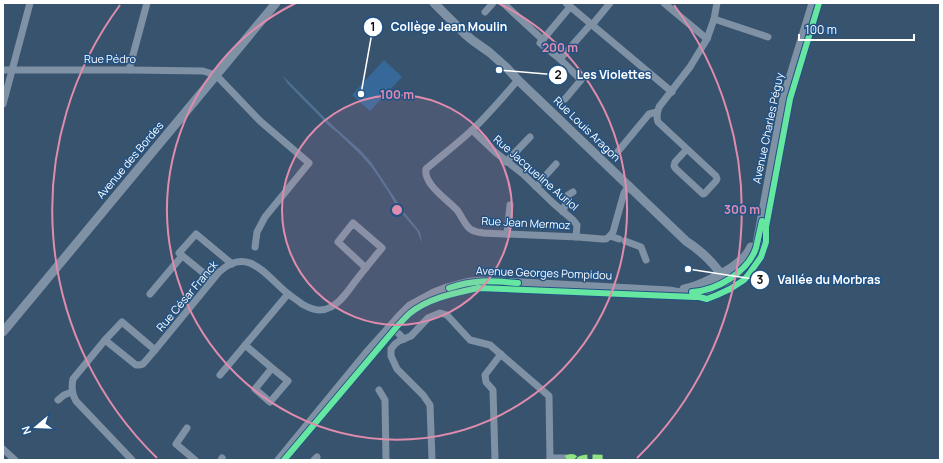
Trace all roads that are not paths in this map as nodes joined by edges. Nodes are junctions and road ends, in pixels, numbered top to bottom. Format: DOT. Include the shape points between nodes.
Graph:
graph roads {
  1 [pos="30,3"];
  2 [pos="147,3"];
  3 [pos="276,3"];
  4 [pos="434,3"];
  5 [pos="493,3"];
  6 [pos="503,3"];
  7 [pos="610,3"];
  8 [pos="664,3"];
  9 [pos="717,3"];
  10 [pos="813,3"];
  11 [pos="568,5"];
  12 [pos="485,12"];
  13 [pos="714,19"];
  14 [pos="592,25"];
  15 [pos="768,37"];
  16 [pos="707,39"];
  17 [pos="543,40"];
  18 [pos="560,59"];
  19 [pos="3,70"];
  20 [pos="12,70"];
  21 [pos="130,70"];
  22 [pos="216,75"];
  23 [pos="518,80"];
  24 [pos="672,92"];
  25 [pos="565,99"];
  26 [pos="3,104"];
  27 [pos="657,112"];
  28 [pos="472,130"];
  29 [pos="530,137"];
  30 [pos="687,149"];
  31 [pos="615,155"];
  32 [pos="506,162"];
  33 [pos="556,164"];
  34 [pos="629,185"];
  35 [pos="536,187"];
  36 [pos="573,192"];
  37 [pos="510,205"];
  38 [pos="563,212"];
  39 [pos="507,234"];
  40 [pos="610,236"];
  41 [pos="576,237"];
  42 [pos="255,246"];
  43 [pos="182,256"];
  44 [pos="646,260"];
  45 [pos="232,264"];
  46 [pos="366,268"];
  47 [pos="212,280"];
  48 [pos="719,280"];
  49 [pos="150,294"];
  50 [pos="288,294"];
  51 [pos="391,326"];
  52 [pos="3,332"];
  53 [pos="383,334"];
  54 [pos="404,339"];
  55 [pos="105,340"];
  56 [pos="395,344"];
  57 [pos="245,345"];
  58 [pos="155,350"];
  59 [pos="501,354"];
  60 [pos="272,368"];
  61 [pos="220,375"];
  62 [pos="379,390"];
  63 [pos="72,392"];
  64 [pos="58,400"];
  65 [pos="187,428"];
  66 [pos="3,449"];
  67 [pos="566,458"];
  68 [pos="550,459"];
  69 [pos="15,460"];
  70 [pos="132,460"];
  71 [pos="195,460"];
  72 [pos="279,460"];
  73 [pos="386,460"];
  74 [pos="432,460"];
  75 [pos="495,460"];
  1 -- 20 [label="street"];
  2 -- 21 [label="street"];
  3 -- 22 [label="street, Avenue des Bordes"];
  4 -- 23 [label="street, Rue Louis Aragon"];
  5 -- 12 [label="street"];
  6 -- 17 [label="street"];
  7 -- 14 [label="street"];
  8 -- 16 [label="street"];
  9 -- 13 [label="street"];
  10 -- 48 [label="street, Avenue Charles Péguy" via="784,98 756,249 750,260 734,276"];
  11 -- 14 [label="street"];
  11 -- 17 [label="street"];
  13 -- 15 [label="street"];
  13 -- 16 [label="street"];
  14 -- 18 [label="street"];
  14 -- 24 [label="street"];
  16 -- 24 [label="street"];
  17 -- 18 [label="street" via="540,43"];
  18 -- 25 [label="street" via="581,80"];
  19 -- 20 [label="street, Rue Pédro"];
  20 -- 21 [label="street, Rue Pédro"];
  20 -- 26 [label="street"];
  21 -- 22 [label="street, Rue Pédro" via="202,71"];
  22 -- 42 [label="street" via="260,121 309,163 265,217 257,232"];
  22 -- 52 [label="street, Avenue des Bordes"];
  23 -- 28 [label="street, Rue Jean Mermoz"];
  23 -- 34 [label="street, Rue Louis Aragon"];
  24 -- 27 [label="street"];
  27 -- 30 [label="street" via="658,122"];
  27 -- 31 [label="street" via="649,114"];
  28 -- 32 [label="street, Rue Jacqueline Auriol"];
  28 -- 39 [label="street, Rue Jean Mermoz" via="426,169 426,175 439,194 457,210 473,231"];
  29 -- 32 [label="street"];
  30 -- 30 [label="street" via="716,176 716,182 703,194 674,166"];
  32 -- 35 [label="street, Rue Jacqueline Auriol"];
  33 -- 35 [label="street"];
  34 -- 40 [label="street"];
  34 -- 48 [label="street, Rue Louis Aragon" via="686,241 696,247"];
  35 -- 38 [label="street, Rue Jacqueline Auriol"];
  36 -- 38 [label="street" via="568,194"];
  37 -- 39 [label="street"];
  38 -- 41 [label="street, Rue Jacqueline Auriol" via="576,224"];
  39 -- 41 [label="street, Rue Jean Mermoz"];
  40 -- 41 [label="street, Rue Jean Mermoz" via="606,239"];
  40 -- 44 [label="street" via="641,246"];
  43 -- 45 [label="street" via="179,254 196,234"];
  43 -- 47 [label="street"];
  43 -- 49 [label="street"];
  45 -- 47 [label="street, Rue César Franck"];
  45 -- 50 [label="street, Rue César Franck" via="241,261 252,263"];
  46 -- 46 [label="street, Rue César Franck" via="382,248 354,224 338,242"];
  46 -- 50 [label="street, Rue César Franck" via="340,301 325,310 310,308"];
  47 -- 58 [label="street, Rue César Franck"];
  48 -- 51 [label="street, Avenue Georges Pompidou" via="669,291 471,282 434,293 410,306"];
  50 -- 57 [label="street"];
  51 -- 53 [label="street, Avenue Georges Pompidou"];
  51 -- 54 [label="street"];
  53 -- 56 [label="street"];
  53 -- 72 [label="street, Avenue Georges Pompidou"];
  54 -- 56 [label="street"];
  54 -- 59 [label="street" via="411,336 428,318 440,313 447,315 470,340 490,345"];
  55 -- 58 [label="street, Rue César Franck" via="136,365 142,364"];
  55 -- 58 [label="street" via="122,322"];
  55 -- 63 [label="street" via="73,379"];
  56 -- 74 [label="street" via="391,356 397,369 430,405"];
  57 -- 60 [label="street"];
  57 -- 61 [label="street"];
  59 -- 68 [label="street" via="549,396"];
  59 -- 75 [label="street" via="486,375 486,382 493,390"];
  60 -- 60 [label="street" via="255,389 270,402 288,381"];
  62 -- 73 [label="street" via="385,400"];
  63 -- 64 [label="street"];
  63 -- 70 [label="street" via="76,401"];
  65 -- 71 [label="street" via="176,444"];
  66 -- 69 [label="street"];
  67 -- 68 [label="street"];
}
